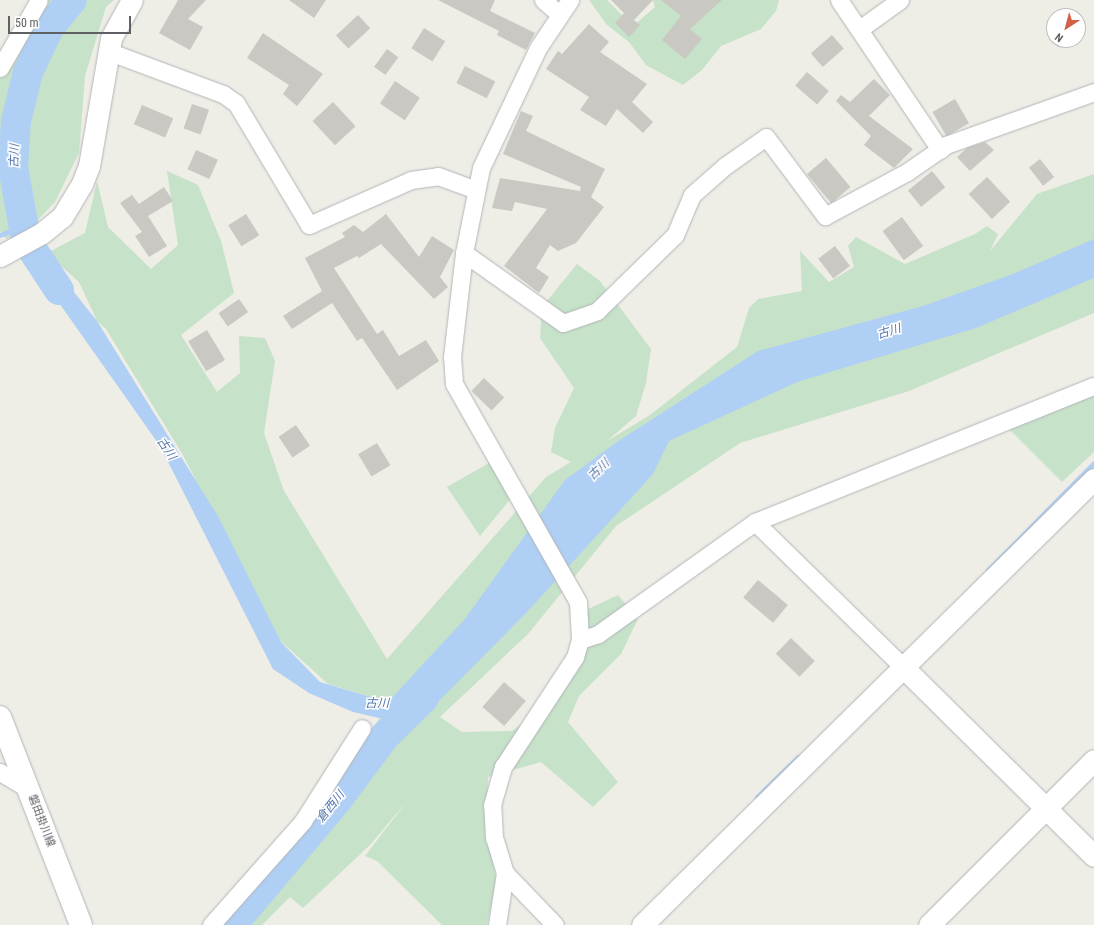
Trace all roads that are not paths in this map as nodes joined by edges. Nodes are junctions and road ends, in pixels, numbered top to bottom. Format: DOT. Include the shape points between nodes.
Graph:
graph roads {
  1 [pos="39,0"];
  2 [pos="543,0"];
  3 [pos="570,0"];
  4 [pos="839,0"];
  5 [pos="900,0"];
  6 [pos="129,1"];
  7 [pos="558,13"];
  8 [pos="861,28"];
  9 [pos="110,52"];
  10 [pos="0,68"];
  11 [pos="1094,92"];
  12 [pos="940,150"];
  13 [pos="476,190"];
  14 [pos="7,252"];
  15 [pos="464,253"];
  16 [pos="1094,386"];
  17 [pos="1094,479"];
  18 [pos="755,522"];
  19 [pos="580,640"];
  20 [pos="904,668"];
  21 [pos="0,717"];
  22 [pos="362,728"];
  23 [pos="1094,760"];
  24 [pos="0,772"];
  25 [pos="28,789"];
  26 [pos="1046,808"];
  27 [pos="1094,856"];
  28 [pos="505,873"];
  29 [pos="82,925"];
  30 [pos="210,925"];
  31 [pos="497,925"];
  32 [pos="555,925"];
  33 [pos="642,925"];
  34 [pos="929,925"];
  1 -- 10 [label="street"];
  2 -- 7 [label="street"];
  3 -- 7 [label="street"];
  4 -- 8 [label="street"];
  5 -- 8 [label="street"];
  6 -- 9 [label="street" via="116,24"];
  7 -- 13 [label="street" via="508,105 481,168"];
  8 -- 12 [label="street"];
  9 -- 13 [label="street" via="223,94 236,103 309,225 411,180 438,176"];
  9 -- 14 [label="street" via="89,166 62,217 42,233"];
  11 -- 12 [label="street"];
  12 -- 15 [label="street" via="907,172 825,216 766,137 725,166 692,195 675,235 597,311 563,323"];
  13 -- 15 [label="street"];
  15 -- 19 [label="street" via="452,357 454,384 567,579 578,602"];
  16 -- 18 [label="street"];
  17 -- 20 [label="street"];
  18 -- 19 [label="street" via="598,634"];
  18 -- 20 [label="street"];
  19 -- 28 [label="street" via="575,657 503,767 492,805 494,838"];
  20 -- 26 [label="street"];
  20 -- 33 [label="street"];
  21 -- 25 [label="main road, 磐田掛川線"];
  22 -- 30 [label="street" via="303,821"];
  23 -- 26 [label="street"];
  24 -- 25 [label="street"];
  25 -- 29 [label="main road, 磐田掛川線"];
  26 -- 27 [label="street"];
  26 -- 34 [label="street"];
  28 -- 31 [label="street"];
  28 -- 32 [label="street"];
}
